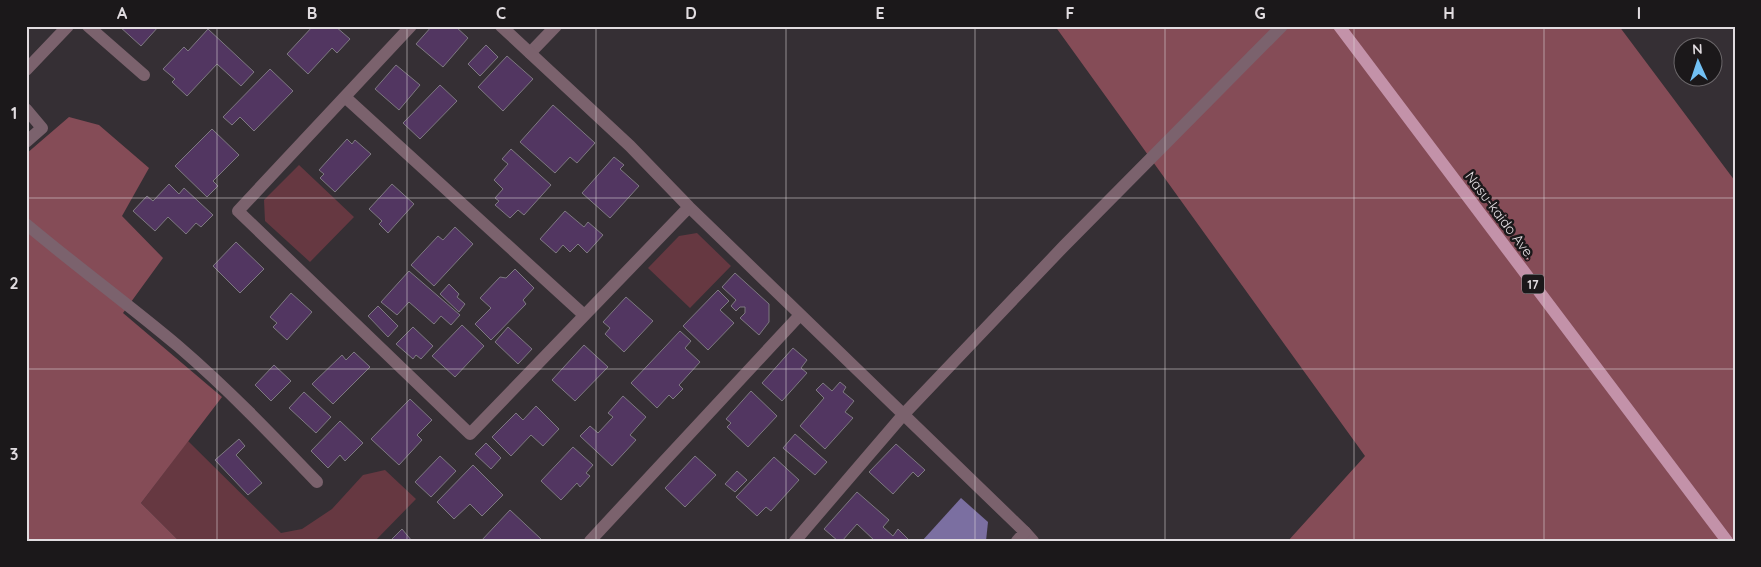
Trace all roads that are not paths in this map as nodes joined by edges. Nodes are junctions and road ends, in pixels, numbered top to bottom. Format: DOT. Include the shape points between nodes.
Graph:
graph roads {
  1 [pos="68,26"];
  2 [pos="88,26"];
  3 [pos="412,26"];
  4 [pos="501,26"];
  5 [pos="556,26"];
  6 [pos="1282,26"];
  7 [pos="1339,26"];
  8 [pos="530,53"];
  9 [pos="26,70"];
  10 [pos="144,75"];
  11 [pos="345,97"];
  12 [pos="26,109"];
  13 [pos="26,142"];
  14 [pos="689,207"];
  15 [pos="26,224"];
  16 [pos="800,314"];
  17 [pos="584,315"];
  18 [pos="903,415"];
  19 [pos="317,482"];
  20 [pos="1025,538"];
  21 [pos="590,541"];
  22 [pos="795,541"];
  23 [pos="1727,541"];
  1 -- 9 [label="street"];
  2 -- 10 [label="street"];
  3 -- 11 [label="street"];
  4 -- 8 [label="street"];
  5 -- 8 [label="street"];
  6 -- 18 [label="street" via="1064,246"];
  7 -- 23 [label="main road, Nasu-kaido Ave. / 17"];
  8 -- 14 [label="street" via="630,146"];
  11 -- 17 [label="street"];
  11 -- 17 [label="street" via="238,211 470,434"];
  12 -- 13 [label="street" via="42,128"];
  14 -- 16 [label="street"];
  14 -- 17 [label="street"];
  15 -- 19 [label="street" via="236,398"];
  16 -- 18 [label="street"];
  16 -- 21 [label="street"];
  18 -- 20 [label="street"];
  18 -- 22 [label="street"];
}
